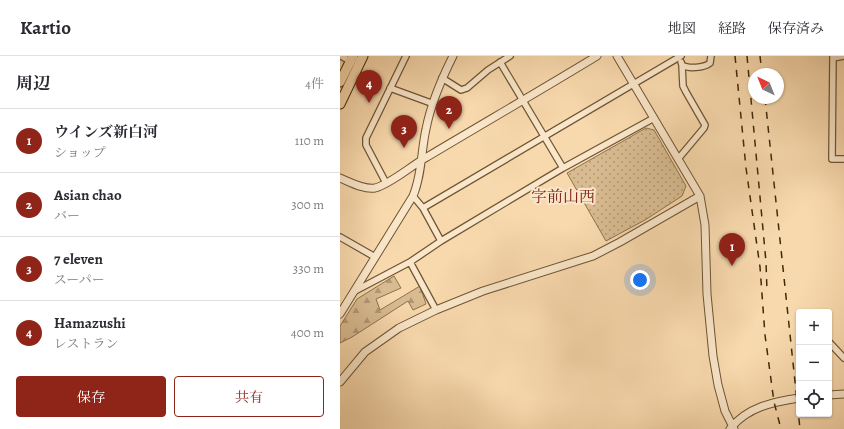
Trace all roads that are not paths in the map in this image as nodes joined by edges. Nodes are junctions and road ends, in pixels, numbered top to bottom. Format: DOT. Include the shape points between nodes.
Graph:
graph roads {
  1 [pos="341,56"];
  2 [pos="363,56"];
  3 [pos="406,56"];
  4 [pos="453,56"];
  5 [pos="510,56"];
  6 [pos="597,56"];
  7 [pos="617,56"];
  8 [pos="681,56"];
  9 [pos="710,56"];
  10 [pos="844,56"];
  11 [pos="833,57"];
  12 [pos="351,58"];
  13 [pos="500,62"];
  14 [pos="682,65"];
  15 [pos="442,78"];
  16 [pos="340,82"];
  17 [pos="634,84"];
  18 [pos="390,88"];
  19 [pos="522,101"];
  20 [pos="431,103"];
  21 [pos="340,104"];
  22 [pos="654,118"];
  23 [pos="544,136"];
  24 [pos="678,159"];
  25 [pos="844,159"];
  26 [pos="421,160"];
  27 [pos="563,168"];
  28 [pos="340,178"];
  29 [pos="386,183"];
  30 [pos="413,196"];
  31 [pos="700,196"];
  32 [pos="423,208"];
  33 [pos="340,237"];
  34 [pos="441,241"];
  35 [pos="376,257"];
  36 [pos="410,262"];
  37 [pos="353,292"];
  38 [pos="436,310"];
  39 [pos="340,314"];
  40 [pos="832,345"];
  41 [pos="844,358"];
  42 [pos="340,382"];
  43 [pos="844,394"];
  44 [pos="832,395"];
  45 [pos="796,399"];
  46 [pos="732,428"];
  1 -- 12 [label="street"];
  2 -- 21 [label="highway"];
  3 -- 18 [label="street"];
  4 -- 15 [label="street"];
  5 -- 13 [label="street"];
  6 -- 19 [label="street"];
  7 -- 17 [label="street"];
  8 -- 14 [label="street"];
  8 -- 17 [label="street"];
  9 -- 14 [label="street" via="710,63 706,66 687,68"];
  10 -- 11 [label="street"];
  11 -- 25 [label="street" via="832,158"];
  12 -- 16 [label="highway"];
  13 -- 15 [label="street" via="461,90"];
  13 -- 19 [label="street"];
  14 -- 24 [label="street" via="686,92 705,125"];
  15 -- 20 [label="street"];
  17 -- 22 [label="street"];
  17 -- 23 [label="street"];
  18 -- 20 [label="street"];
  18 -- 29 [label="street" via="366,138 366,145"];
  19 -- 23 [label="street"];
  19 -- 26 [label="street"];
  20 -- 26 [label="street"];
  22 -- 24 [label="street"];
  22 -- 27 [label="street"];
  23 -- 27 [label="street"];
  23 -- 32 [label="street"];
  24 -- 31 [label="street"];
  26 -- 29 [label="street"];
  26 -- 30 [label="street" via="418,185"];
  27 -- 34 [label="street"];
  28 -- 29 [label="street" via="370,188"];
  30 -- 32 [label="street"];
  30 -- 35 [label="street"];
  31 -- 38 [label="street" via="593,256"];
  31 -- 46 [label="street" via="705,225 707,294 713,356 725,412"];
  32 -- 34 [label="street"];
  33 -- 35 [label="street"];
  34 -- 36 [label="street"];
  35 -- 37 [label="street"];
  36 -- 37 [label="street"];
  36 -- 38 [label="street"];
  37 -- 39 [label="street"];
  38 -- 42 [label="street" via="385,337 365,352"];
  40 -- 41 [label="street"];
  43 -- 44 [label="street"];
  45 -- 46 [label="street" via="762,406 743,416"];
}
